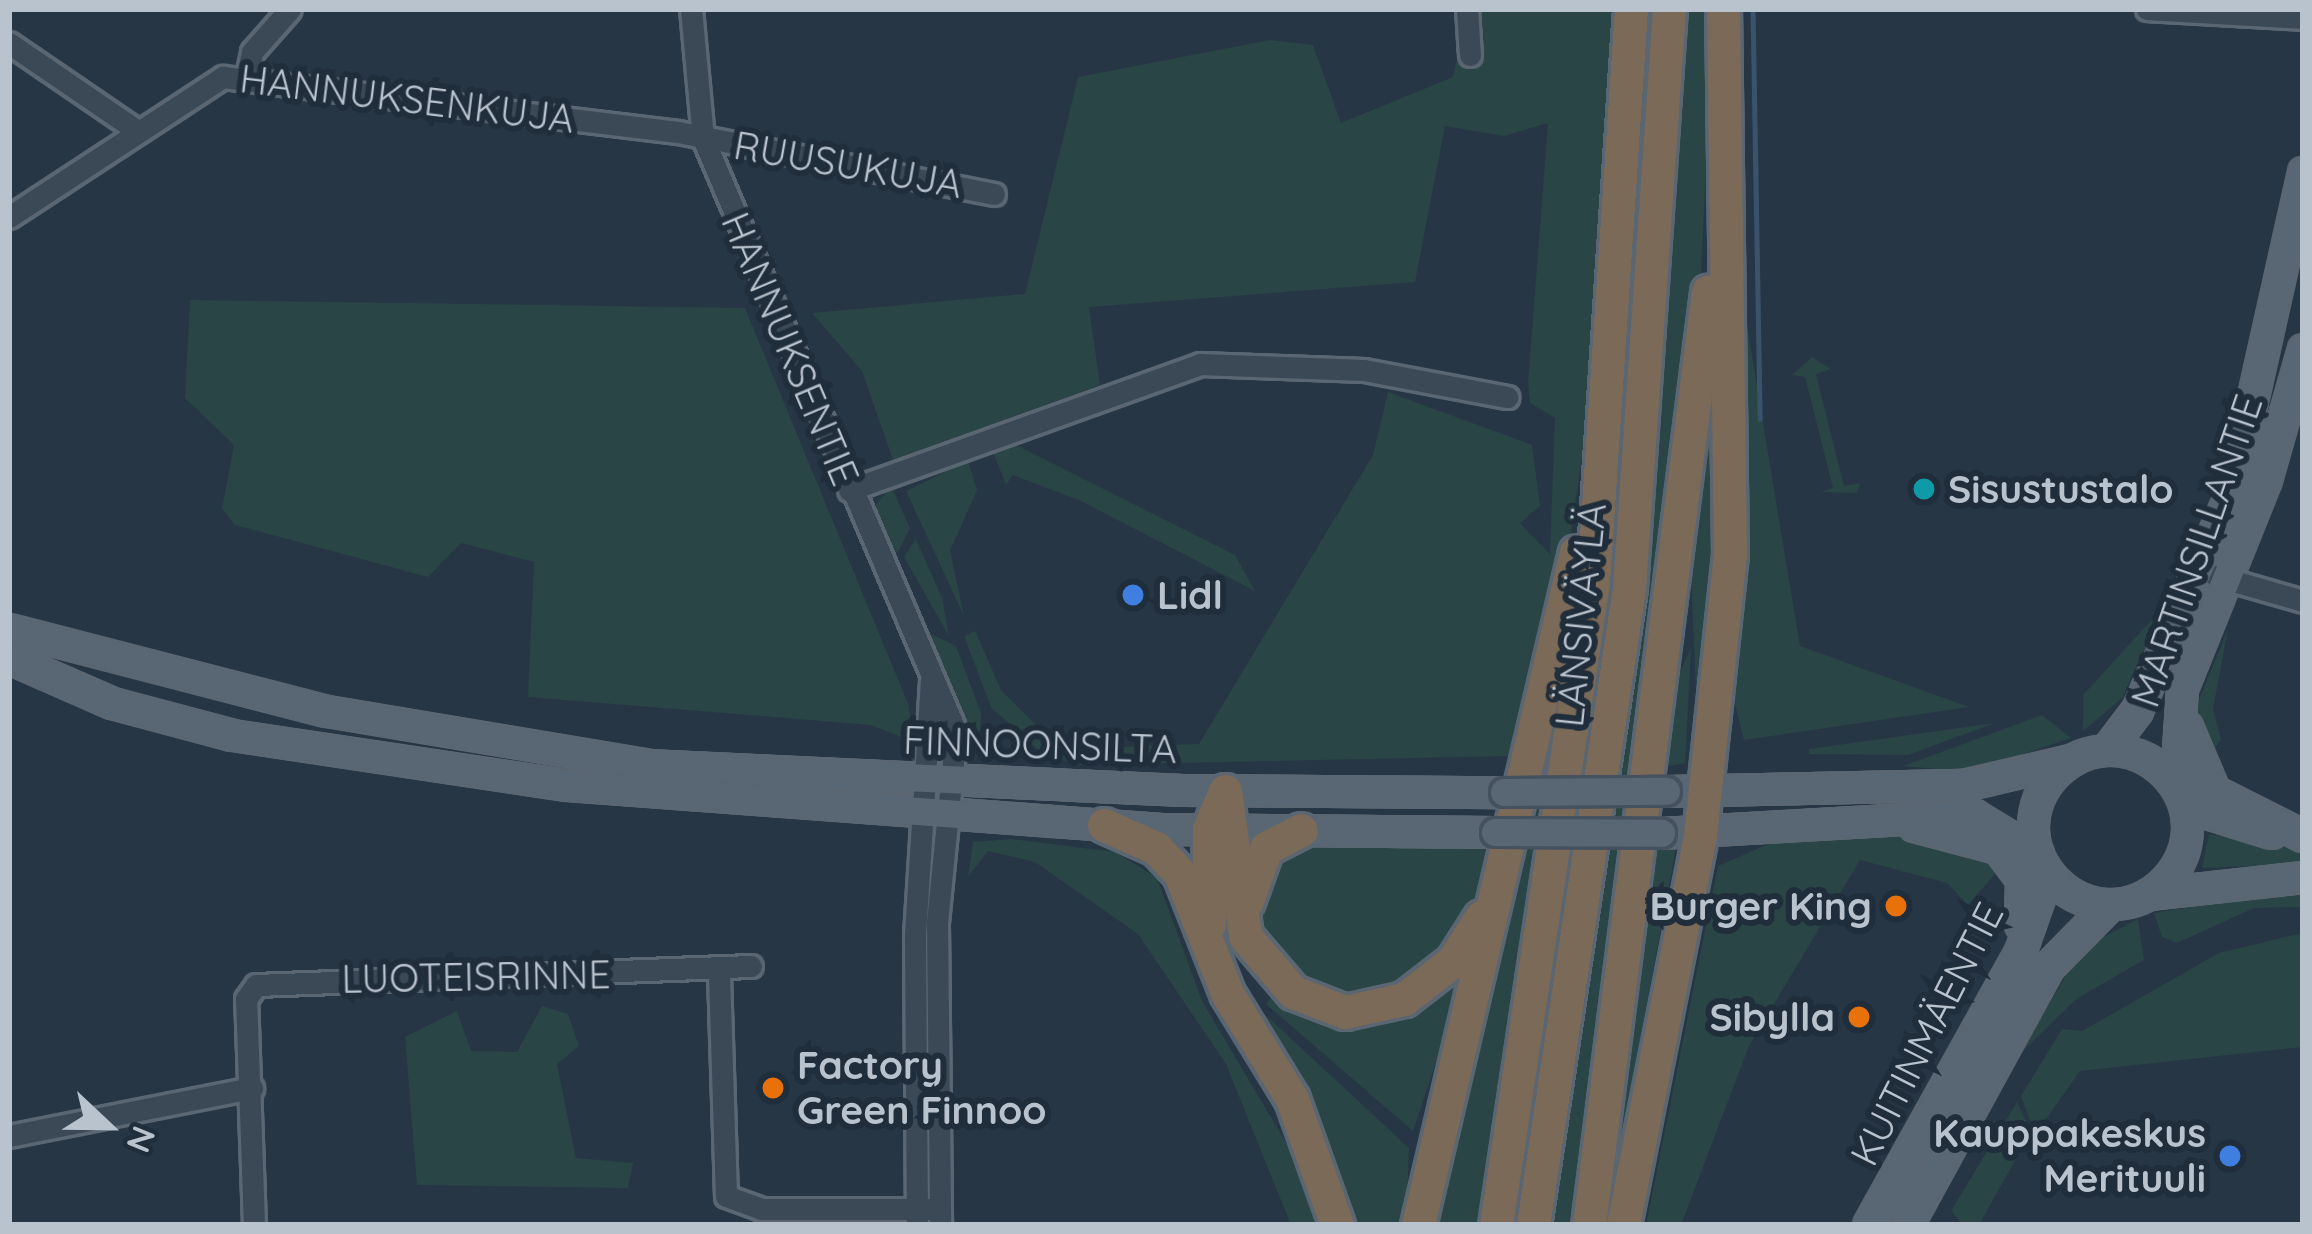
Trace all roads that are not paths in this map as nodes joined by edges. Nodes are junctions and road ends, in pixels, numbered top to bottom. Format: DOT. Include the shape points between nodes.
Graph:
graph roads {
  1 [pos="290,9"];
  2 [pos="691,9"];
  3 [pos="1467,9"];
  4 [pos="1631,9"];
  5 [pos="1670,9"];
  6 [pos="1723,9"];
  7 [pos="2147,9"];
  8 [pos="2303,18"];
  9 [pos="9,43"];
  10 [pos="1470,55"];
  11 [pos="248,76"];
  12 [pos="136,130"];
  13 [pos="703,138"];
  14 [pos="1722,147"];
  15 [pos="2303,172"];
  16 [pos="994,194"];
  17 [pos="9,217"];
  18 [pos="1616,253"];
  19 [pos="2303,349"];
  20 [pos="1507,397"];
  21 [pos="849,490"];
  22 [pos="2198,571"];
  23 [pos="2227,579"];
  24 [pos="2303,601"];
  25 [pos="9,629"];
  26 [pos="9,658"];
  27 [pos="2182,688"];
  28 [pos="2109,747"];
  29 [pos="2081,758"];
  30 [pos="944,781"];
  31 [pos="1705,790"];
  32 [pos="1225,791"];
  33 [pos="2180,792"];
  34 [pos="1883,812"];
  35 [pos="939,814"];
  36 [pos="1104,825"];
  37 [pos="1222,829"];
  38 [pos="1301,830"];
  39 [pos="1700,835"];
  40 [pos="2303,836"];
  41 [pos="2043,864"];
  42 [pos="1503,870"];
  43 [pos="2303,877"];
  44 [pos="2149,894"];
  45 [pos="2107,907"];
  46 [pos="1242,926"];
  47 [pos="1212,953"];
  48 [pos="751,966"];
  49 [pos="2006,971"];
  50 [pos="719,974"];
  51 [pos="252,1088"];
  52 [pos="9,1136"];
  53 [pos="929,1217"];
  54 [pos="254,1225"];
  55 [pos="1336,1225"];
  56 [pos="1418,1225"];
  57 [pos="1496,1225"];
  58 [pos="1533,1225"];
  59 [pos="1589,1225"];
  60 [pos="1623,1225"];
  61 [pos="1868,1225"];
  62 [pos="1907,1225"];
  1 -- 11 [label="street" via="252,52"];
  2 -- 13 [label="street, HANNUKSENTIE"];
  3 -- 10 [label="street"];
  4 -- 18 [label="highway, LÄNSIVÄYLÄ"];
  5 -- 58 [label="highway, LÄNSIVÄYLÄ" via="1626,610"];
  6 -- 14 [label="highway"];
  7 -- 8 [label="street"];
  9 -- 12 [label="street"];
  11 -- 12 [label="street, HANNUKSENKUJA" via="198,86"];
  11 -- 13 [label="street, HANNUKSENKUJA"];
  12 -- 17 [label="street, HANNUKSENKUJA"];
  13 -- 16 [label="street, RUUSUKUJA"];
  13 -- 21 [label="street, HANNUKSENTIE"];
  14 -- 31 [label="highway" via="1730,555"];
  14 -- 59 [label="highway"];
  15 -- 22 [label="main road, MARTINSILLANTIE" via="2256,412"];
  18 -- 42 [label="highway" via="1578,542"];
  18 -- 57 [label="highway, LÄNSIVÄYLÄ" via="1593,582"];
  19 -- 23 [label="main road, MARTINSILLANTIE"];
  20 -- 21 [label="street" via="1364,370 1200,364"];
  21 -- 30 [label="street, HANNUKSENTIE" via="956,732"];
  22 -- 23 [label="street"];
  22 -- 28 [label="main road, MARTINSILLANTIE"];
  23 -- 24 [label="street"];
  23 -- 27 [label="main road, MARTINSILLANTIE"];
  25 -- 30 [label="main road, FINNOONSILTA" via="327,711 570,757"];
  26 -- 35 [label="main road, FINNOONSILTA" via="112,703 296,748 567,785"];
  27 -- 33 [label="main road, MARTINSILLANTIE"];
  27 -- 40 [label="main road" via="2204,779"];
  28 -- 29 [label="main road"];
  28 -- 33 [label="main road" via="2156,759"];
  29 -- 31 [label="main road, FINNOONSILTA" via="1964,785"];
  29 -- 41 [label="main road" via="2038,808"];
  30 -- 32 [label="main road, FINNOONSILTA"];
  30 -- 35 [label="street, HANNUKSENTIE"];
  31 -- 32 [label="main road, FINNOONSILTA, bridge"];
  31 -- 39 [label="highway"];
  32 -- 37 [label="highway"];
  33 -- 40 [label="main road" via="2223,824"];
  33 -- 44 [label="main road" via="2179,845"];
  34 -- 39 [label="main road, FINNOONSILTA"];
  34 -- 41 [label="main road, FINNOONSILTA" via="1989,818"];
  34 -- 49 [label="main road" via="1985,842 2014,867 2023,895"];
  35 -- 36 [label="main road, FINNOONSILTA"];
  35 -- 53 [label="street, HANNUKSENTIE"];
  36 -- 37 [label="main road, FINNOONSILTA"];
  36 -- 47 [label="highway" via="1172,861"];
  37 -- 38 [label="main road, FINNOONSILTA"];
  37 -- 46 [label="highway"];
  37 -- 47 [label="highway"];
  38 -- 39 [label="main road, FINNOONSILTA, bridge"];
  38 -- 46 [label="highway" via="1259,857"];
  39 -- 60 [label="highway"];
  41 -- 45 [label="main road" via="2075,900"];
  41 -- 49 [label="main road, KUITINMÄENTIE"];
  42 -- 46 [label="highway" via="1453,961 1376,1010 1293,992 1256,960"];
  42 -- 56 [label="highway"];
  43 -- 44 [label="main road"];
  44 -- 45 [label="main road"];
  45 -- 62 [label="main road, KUITINMÄENTIE" via="2048,967"];
  47 -- 55 [label="highway" via="1292,1100"];
  48 -- 50 [label="street, LUOTEISRINNE"];
  49 -- 61 [label="main road, KUITINMÄENTIE"];
  50 -- 51 [label="street, LUOTEISRINNE" via="275,982 248,993"];
  50 -- 53 [label="street" via="726,1196 761,1209"];
  51 -- 52 [label="street"];
  51 -- 54 [label="street"];
}
